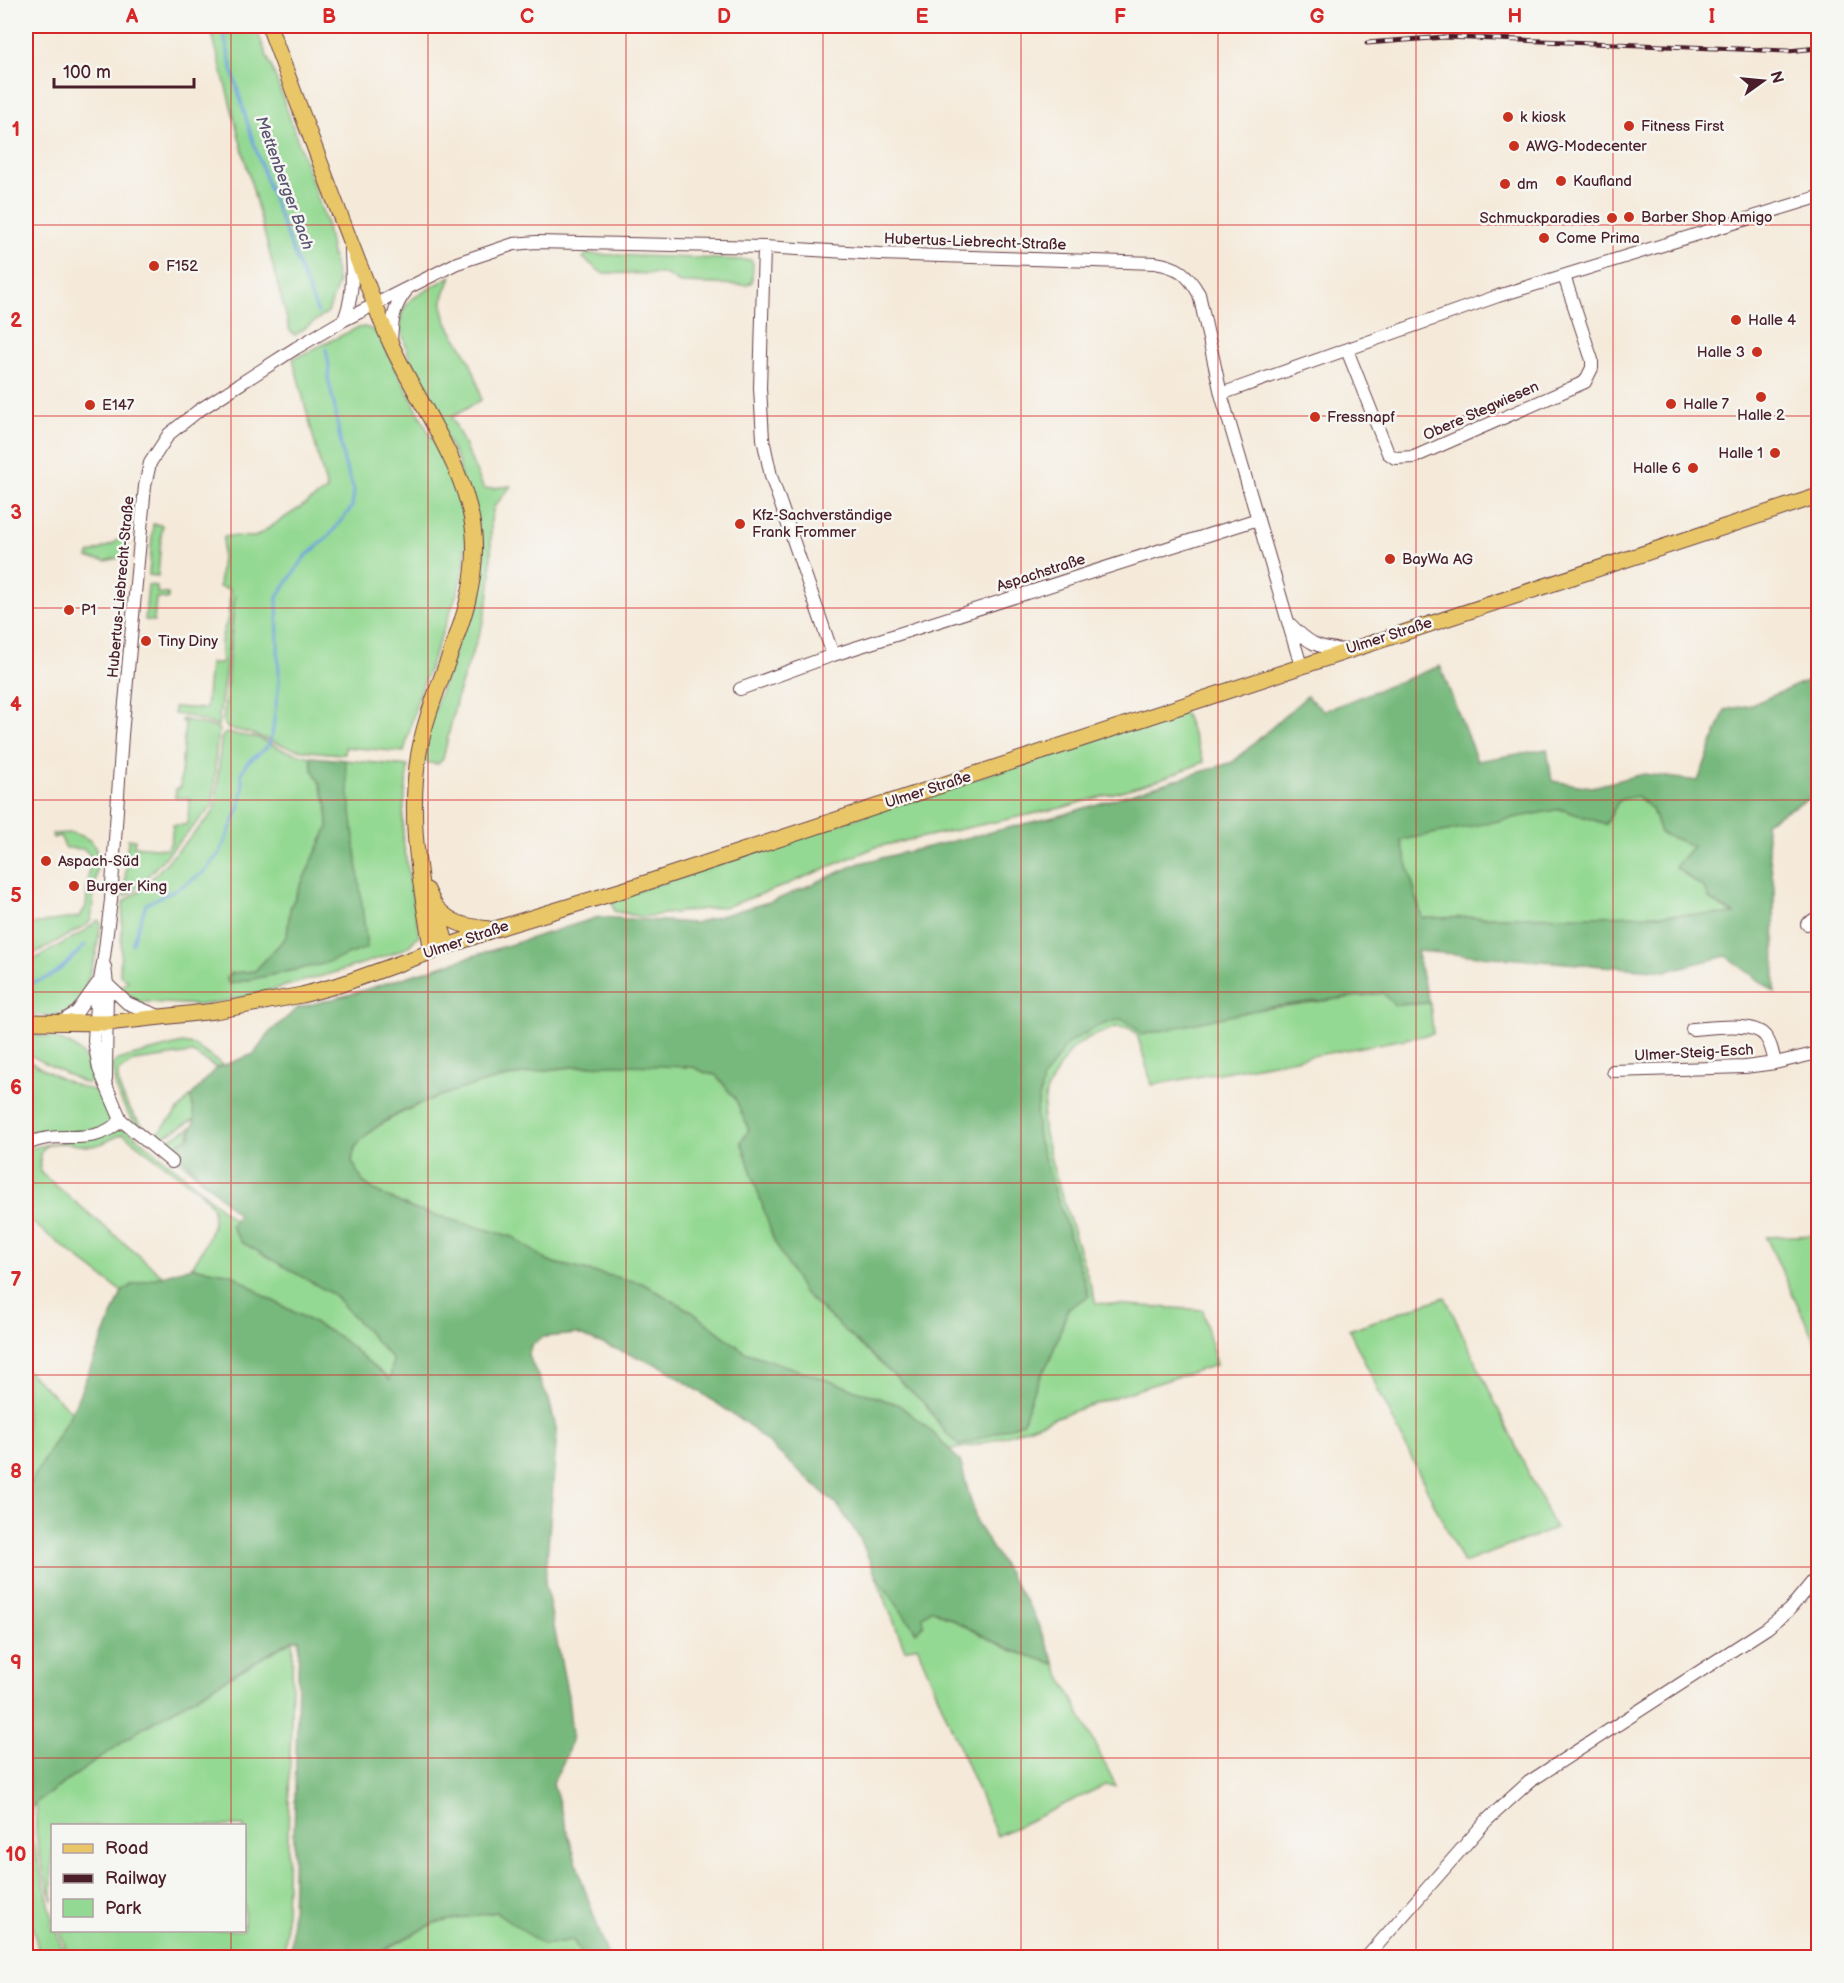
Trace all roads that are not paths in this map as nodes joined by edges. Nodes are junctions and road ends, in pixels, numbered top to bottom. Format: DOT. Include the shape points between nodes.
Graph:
graph roads {
  1 [pos="269,26"];
  2 [pos="1818,197"];
  3 [pos="350,241"];
  4 [pos="764,247"];
  5 [pos="1564,276"];
  6 [pos="408,287"];
  7 [pos="375,304"];
  8 [pos="344,320"];
  9 [pos="391,343"];
  10 [pos="1347,350"];
  11 [pos="1221,394"];
  12 [pos="1818,496"];
  13 [pos="1258,519"];
  14 [pos="1287,621"];
  15 [pos="1347,650"];
  16 [pos="833,655"];
  17 [pos="1301,666"];
  18 [pos="740,689"];
  19 [pos="422,878"];
  20 [pos="435,906"];
  21 [pos="495,929"];
  22 [pos="447,946"];
  23 [pos="432,952"];
  24 [pos="103,983"];
  25 [pos="163,1017"];
  26 [pos="26,1022"];
  27 [pos="59,1023"];
  28 [pos="101,1023"];
  29 [pos="1692,1029"];
  30 [pos="1818,1053"];
  31 [pos="1775,1063"];
  32 [pos="1613,1071"];
  33 [pos="121,1120"];
  34 [pos="26,1145"];
  35 [pos="172,1162"];
  36 [pos="1818,1575"];
  37 [pos="1366,1958"];
  1 -- 3 [label="main road"];
  2 -- 5 [label="street"];
  3 -- 7 [label="main road"];
  3 -- 8 [label="street" via="353,285"];
  4 -- 6 [label="street, Hubertus-Liebrecht-Straße" via="514,244 457,263"];
  4 -- 11 [label="street, Hubertus-Liebrecht-Straße" via="1171,266 1191,280 1199,294"];
  4 -- 16 [label="street" via="760,388 763,439 771,476"];
  5 -- 10 [label="street"];
  5 -- 10 [label="street, Obere Stegwiesen" via="1592,360 1585,382 1414,457 1395,458 1388,453"];
  6 -- 7 [label="street, Hubertus-Liebrecht-Straße"];
  6 -- 9 [label="street" via="398,300 392,319"];
  7 -- 8 [label="street, Hubertus-Liebrecht-Straße"];
  7 -- 9 [label="main road"];
  8 -- 24 [label="street, Hubertus-Liebrecht-Straße" via="198,411 169,434 150,463 123,725"];
  9 -- 19 [label="main road" via="458,475 474,534 467,604 422,738 413,805"];
  10 -- 11 [label="street"];
  11 -- 13 [label="street, Hubertus-Liebrecht-Straße"];
  12 -- 15 [label="main road, Ulmer Straße"];
  13 -- 14 [label="street, Hubertus-Liebrecht-Straße"];
  13 -- 16 [label="street, Aspachstraße"];
  14 -- 15 [label="street, Hubertus-Liebrecht-Straße" via="1314,645"];
  14 -- 17 [label="street, Hubertus-Liebrecht-Straße"];
  15 -- 17 [label="main road, Ulmer Straße"];
  16 -- 18 [label="street, Aspachstraße"];
  17 -- 21 [label="main road, Ulmer Straße" via="643,884"];
  19 -- 20 [label="main road"];
  19 -- 23 [label="main road"];
  20 -- 21 [label="main road" via="447,919 464,926"];
  20 -- 22 [label="main road"];
  21 -- 22 [label="main road, Ulmer Straße"];
  22 -- 23 [label="main road, Ulmer Straße"];
  23 -- 25 [label="main road, Ulmer Straße" via="302,995"];
  24 -- 25 [label="street" via="127,1003"];
  24 -- 27 [label="street" via="77,1012"];
  24 -- 28 [label="street, Hubertus-Liebrecht-Straße"];
  25 -- 28 [label="main road, Ulmer Straße"];
  26 -- 27 [label="main road, Ulmer Straße"];
  27 -- 28 [label="main road, Ulmer Straße"];
  28 -- 33 [label="street, Hubertus-Liebrecht-Straße" via="95,1055"];
  29 -- 31 [label="street, Ulmer-Steig-Esch" via="1760,1030 1767,1038"];
  30 -- 31 [label="street, Ulmer-Steig-Esch"];
  31 -- 32 [label="street, Ulmer-Steig-Esch"];
  33 -- 34 [label="street" via="97,1136 49,1137"];
  33 -- 35 [label="street"];
  36 -- 37 [label="street" via="1789,1610 1767,1628 1529,1782 1487,1820"];
}
